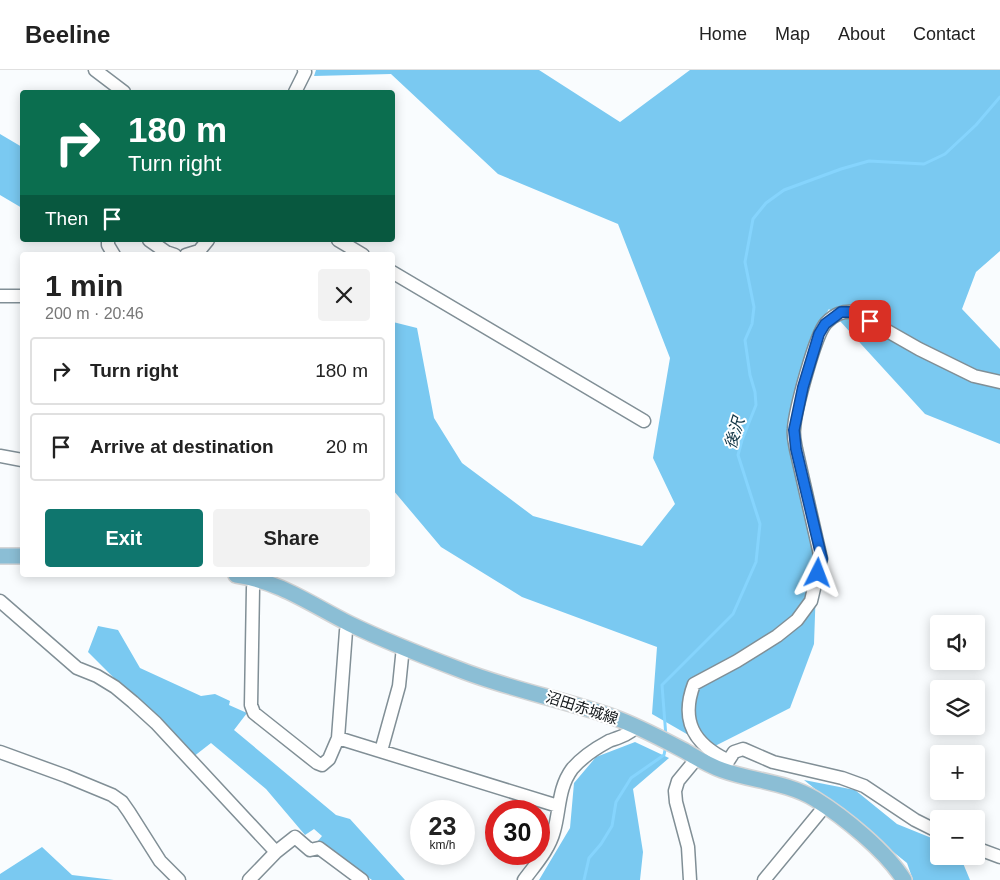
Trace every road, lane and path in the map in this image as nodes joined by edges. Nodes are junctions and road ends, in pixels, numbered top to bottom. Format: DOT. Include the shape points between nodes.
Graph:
graph roads {
  1 [pos="95,70"];
  2 [pos="304,70"];
  3 [pos="121,90"];
  4 [pos="295,90"];
  5 [pos="152,242"];
  6 [pos="206,242"];
  7 [pos="341,242"];
  8 [pos="166,252"];
  9 [pos="194,252"];
  10 [pos="358,252"];
  11 [pos="395,274"];
  12 [pos="0,296"];
  13 [pos="20,296"];
  14 [pos="1000,382"];
  15 [pos="644,421"];
  16 [pos="0,456"];
  17 [pos="20,460"];
  18 [pos="0,556"];
  19 [pos="20,556"];
  20 [pos="249,577"];
  21 [pos="256,578"];
  22 [pos="0,601"];
  23 [pos="349,623"];
  24 [pos="403,647"];
  25 [pos="636,727"];
  26 [pos="338,738"];
  27 [pos="381,751"];
  28 [pos="0,752"];
  29 [pos="691,755"];
  30 [pos="725,765"];
  31 [pos="558,806"];
  32 [pos="825,806"];
  33 [pos="930,828"];
  34 [pos="985,851"];
  35 [pos="276,852"];
  36 [pos="1000,857"];
  37 [pos="180,880"];
  38 [pos="250,880"];
  39 [pos="362,880"];
  40 [pos="524,880"];
  41 [pos="690,880"];
  42 [pos="764,880"];
  43 [pos="904,880"];
  1 -- 3 [label="street"];
  2 -- 4 [label="street"];
  5 -- 8 [label="street"];
  6 -- 9 [label="street"];
  7 -- 10 [label="street"];
  11 -- 15 [label="street"];
  12 -- 13 [label="street"];
  14 -- 30 [label="street" via="974,376 854,312 841,312 825,324 803,387 794,430 822,559 811,601 797,620 777,636 694,684 689,696 689,717 694,734"];
  16 -- 17 [label="street"];
  18 -- 19 [label="main road"];
  20 -- 21 [label="main road, 沼田赤城線"];
  21 -- 23 [label="main road, 沼田赤城線" via="291,592"];
  21 -- 26 [label="street" via="253,588 251,705 254,714 322,765"];
  22 -- 35 [label="street" via="77,668 97,676 133,702"];
  23 -- 24 [label="main road, 沼田赤城線"];
  23 -- 26 [label="street"];
  24 -- 25 [label="main road, 沼田赤城線" via="461,671 614,717"];
  24 -- 27 [label="street" via="399,686"];
  25 -- 29 [label="main road, 沼田赤城線"];
  25 -- 31 [label="street" via="596,749 577,764 565,779"];
  26 -- 27 [label="street"];
  27 -- 31 [label="street"];
  28 -- 37 [label="street" via="66,776 122,802 160,861"];
  29 -- 30 [label="main road, 沼田赤城線"];
  29 -- 41 [label="street" via="675,791 688,847"];
  30 -- 32 [label="main road, 沼田赤城線" via="796,790"];
  30 -- 33 [label="street" via="734,752 743,749 773,762 842,778 874,792"];
  31 -- 40 [label="street" via="549,845"];
  32 -- 42 [label="street"];
  32 -- 43 [label="main road, 沼田赤城線" via="882,852"];
  34 -- 36 [label="street"];
  35 -- 38 [label="street"];
  35 -- 39 [label="street" via="295,837 310,850 319,848"];
}
